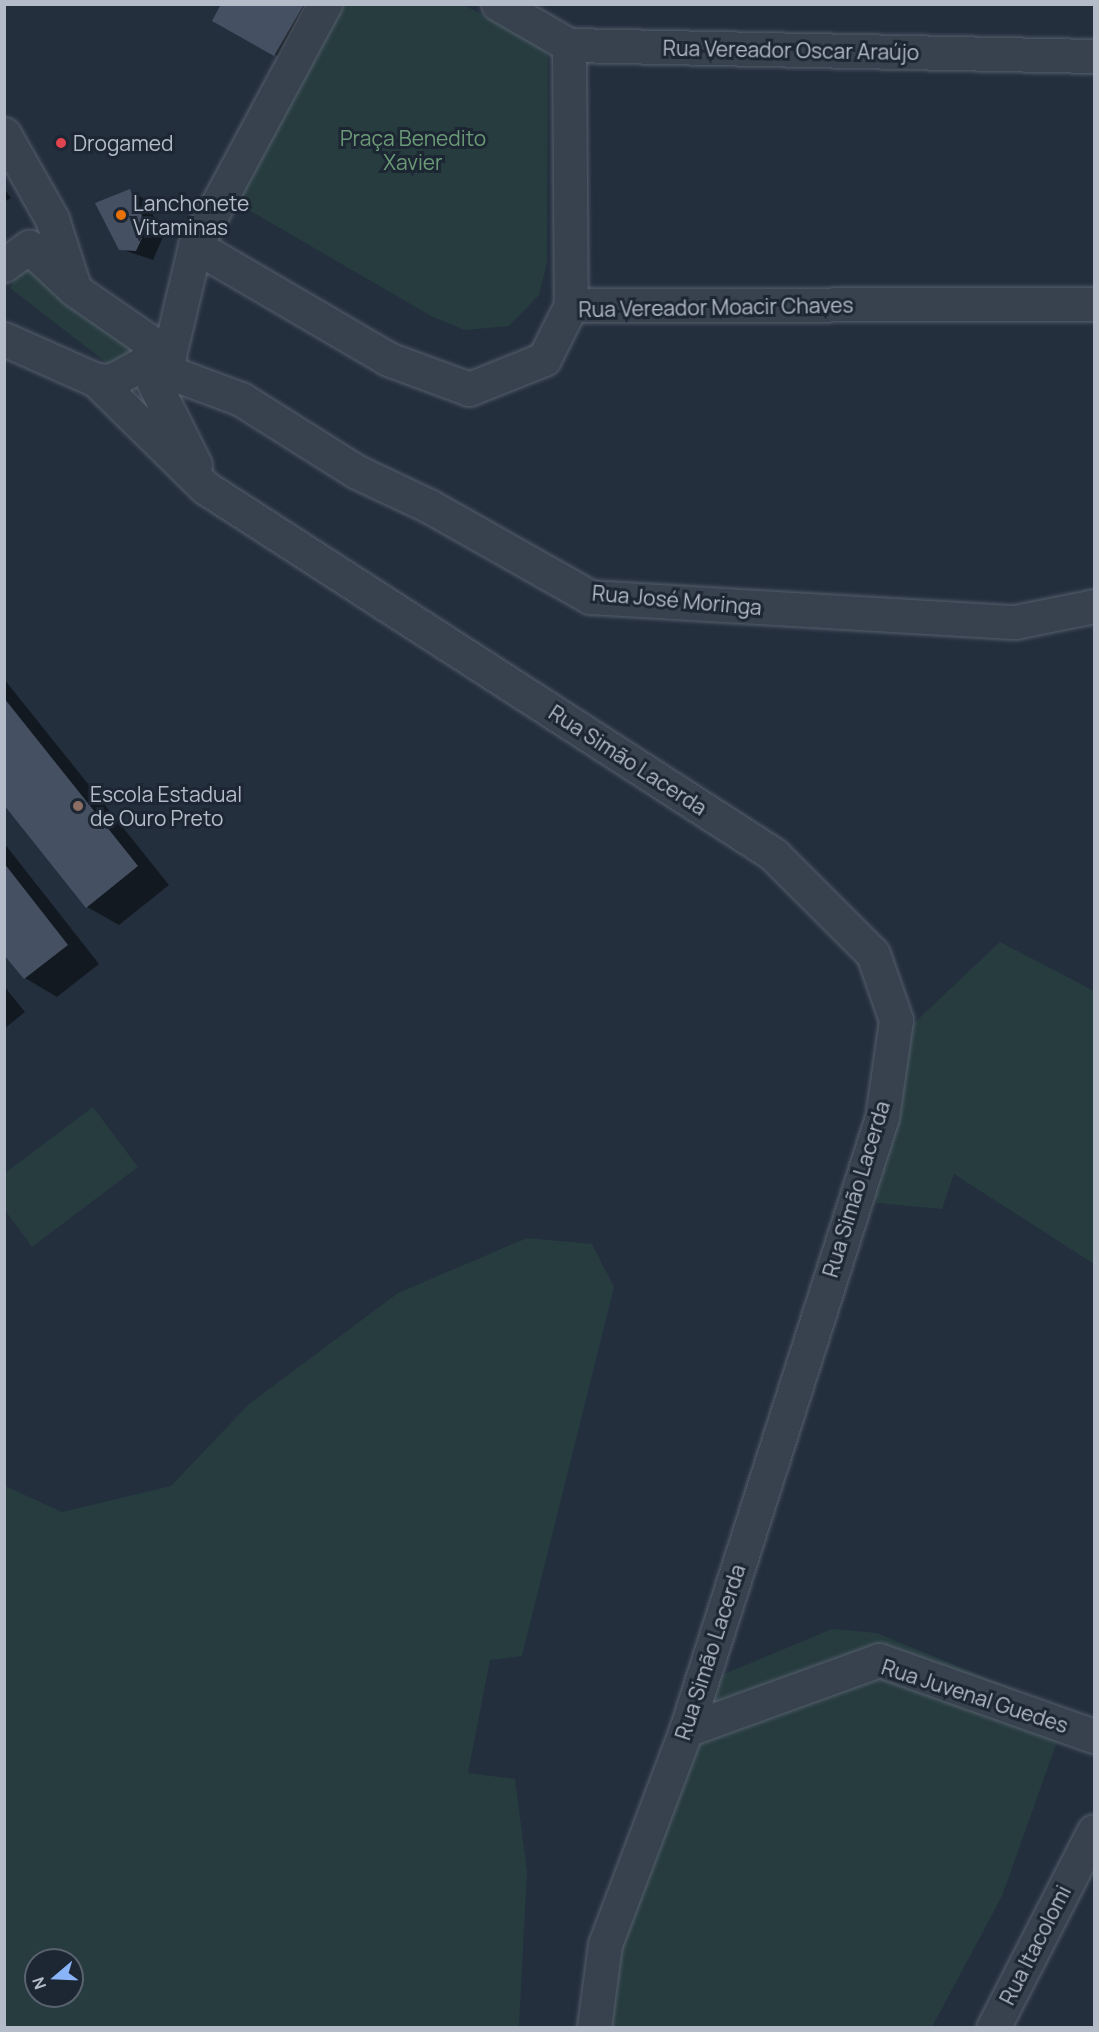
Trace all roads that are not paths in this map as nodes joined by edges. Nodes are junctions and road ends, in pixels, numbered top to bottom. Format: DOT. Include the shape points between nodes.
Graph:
graph roads {
  1 [pos="325,4"];
  2 [pos="498,4"];
  3 [pos="569,45"];
  4 [pos="1095,56"];
  5 [pos="4,134"];
  6 [pos="52,219"];
  7 [pos="195,246"];
  8 [pos="17,256"];
  9 [pos="75,291"];
  10 [pos="1095,304"];
  11 [pos="571,305"];
  12 [pos="4,339"];
  13 [pos="161,365"];
  14 [pos="96,380"];
  15 [pos="206,488"];
  16 [pos="1095,606"];
  17 [pos="686,1730"];
  18 [pos="1095,1736"];
  19 [pos="1095,1831"];
  20 [pos="594,2028"];
  21 [pos="993,2028"];
  1 -- 7 [label="street"];
  2 -- 3 [label="street, Rua Vereador Oscar Araújo"];
  3 -- 4 [label="street, Rua Vereador Oscar Araújo"];
  3 -- 11 [label="street"];
  5 -- 6 [label="street"];
  6 -- 8 [label="street"];
  6 -- 9 [label="street"];
  7 -- 11 [label="street, Rua Vereador Moacir Chaves" via="388,359 469,389 544,359"];
  7 -- 13 [label="street"];
  8 -- 9 [label="street"];
  9 -- 13 [label="street"];
  10 -- 11 [label="street, Rua Vereador Moacir Chaves"];
  12 -- 14 [label="street"];
  13 -- 14 [label="street" via="111,381"];
  13 -- 15 [label="street"];
  13 -- 16 [label="street, Rua José Moringa" via="240,399 357,472 429,506 590,597 1015,622"];
  14 -- 15 [label="street, Rua Simão Lacerda"];
  15 -- 17 [label="street, Rua Simão Lacerda" via="773,854 873,954 896,1020 882,1117"];
  17 -- 18 [label="street, Rua Juvenal Guedes" via="879,1660"];
  17 -- 20 [label="street, Rua Simão Lacerda" via="604,1944"];
  19 -- 21 [label="street, Rua Itacolomi"];
}
